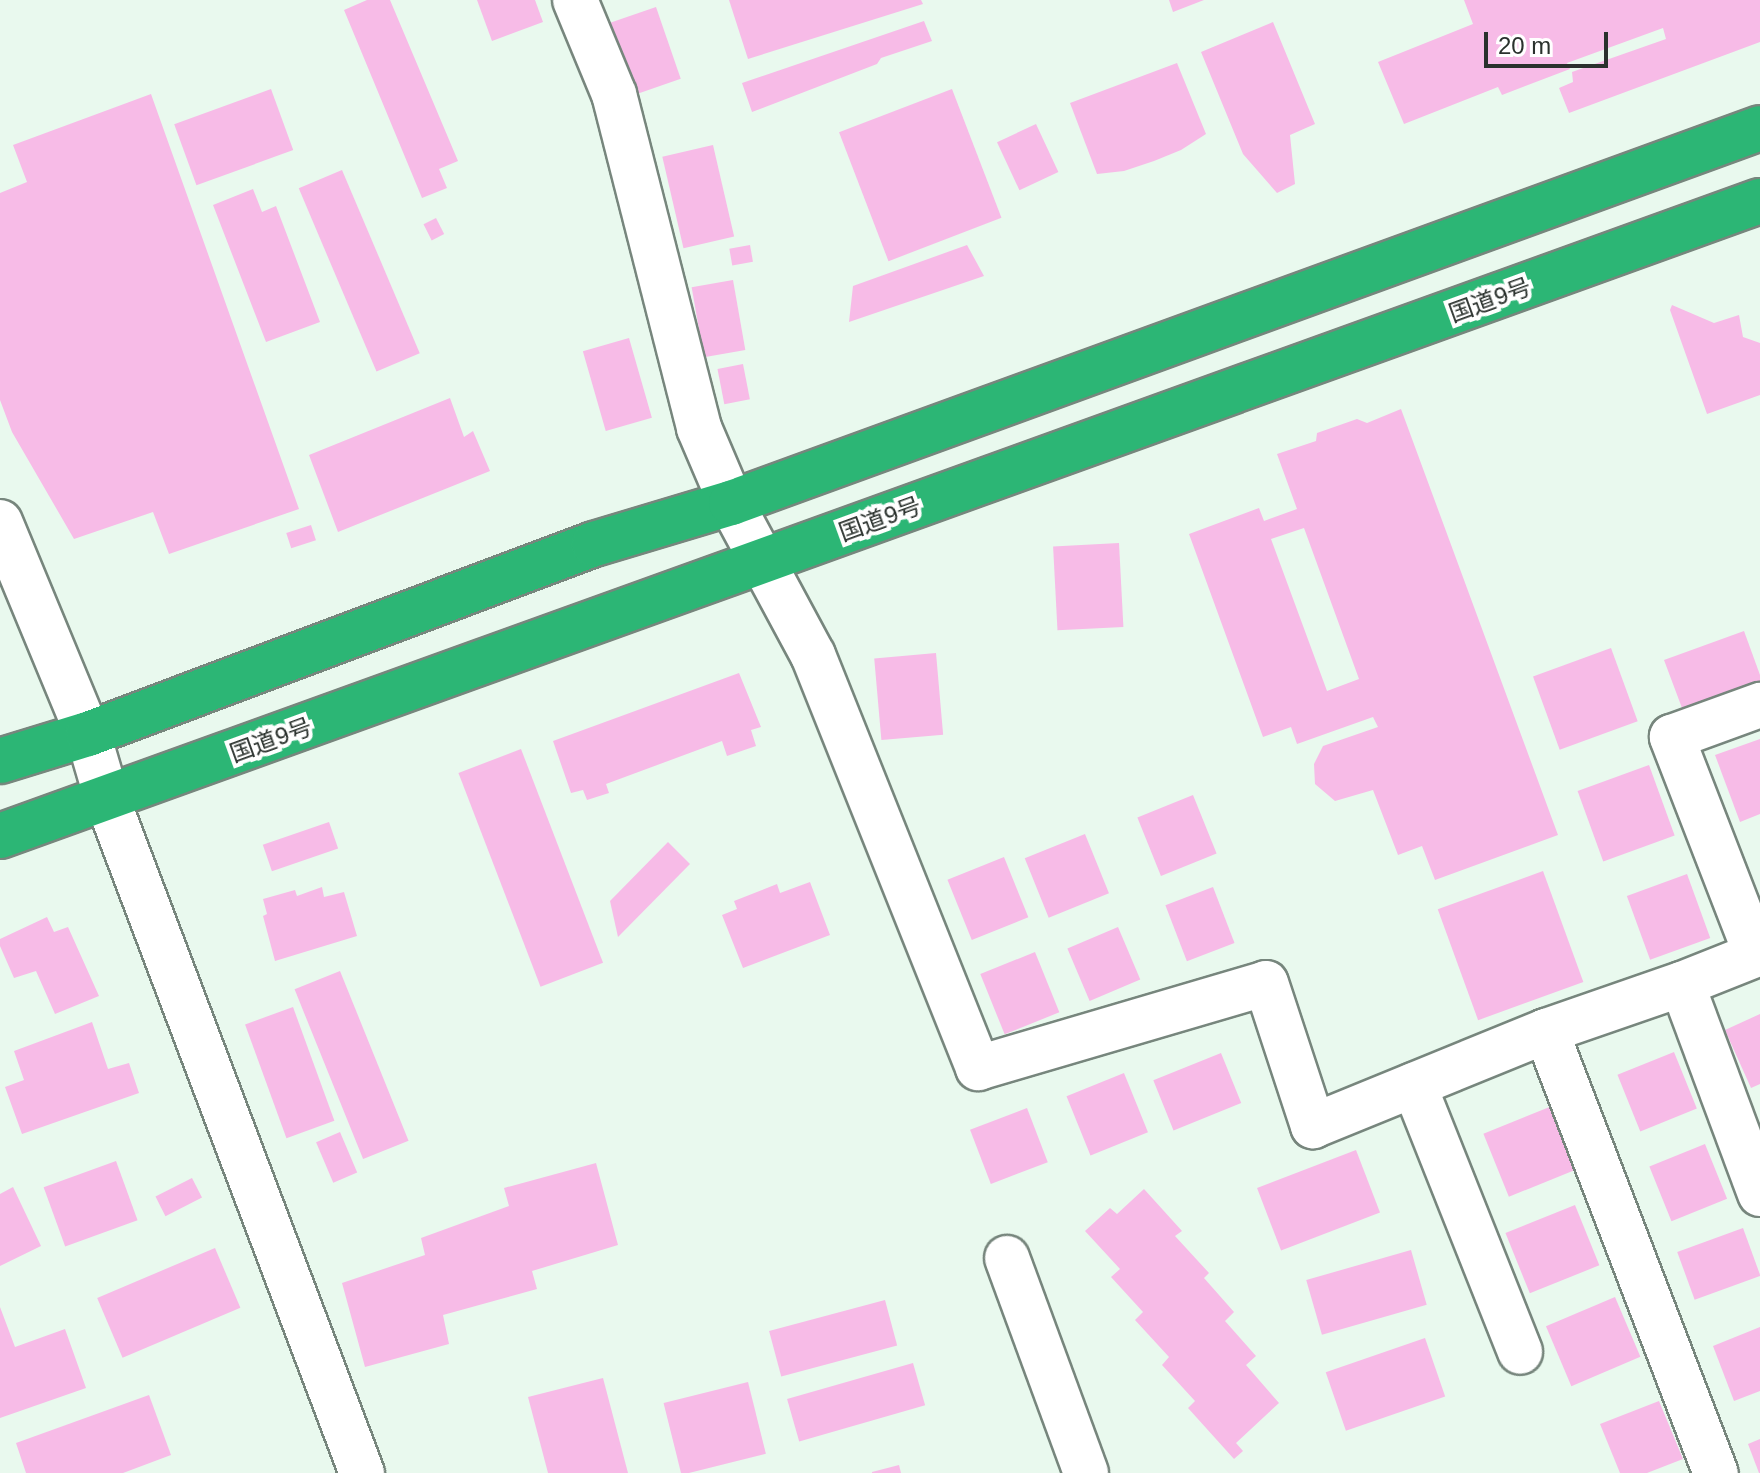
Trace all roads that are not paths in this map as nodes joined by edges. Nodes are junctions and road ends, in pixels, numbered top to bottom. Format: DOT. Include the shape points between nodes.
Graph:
graph roads {
  1 [pos="575,0"];
  2 [pos="1760,128"];
  3 [pos="1760,201"];
  4 [pos="731,503"];
  5 [pos="0,522"];
  6 [pos="763,562"];
  7 [pos="1760,705"];
  8 [pos="88,734"];
  9 [pos="0,761"];
  10 [pos="107,799"];
  11 [pos="0,836"];
  12 [pos="1758,953"];
  13 [pos="1682,984"];
  14 [pos="1546,1031"];
  15 [pos="1414,1085"];
  16 [pos="1760,1194"];
  17 [pos="1007,1258"];
  18 [pos="1520,1352"];
  19 [pos="362,1473"];
  20 [pos="1086,1473"];
  21 [pos="1716,1473"];
  1 -- 4 [label="street" via="614,94 699,428"];
  2 -- 4 [label="highway"];
  3 -- 6 [label="highway, 国道9号"];
  4 -- 6 [label="street"];
  4 -- 8 [label="highway" via="594,544"];
  5 -- 8 [label="street"];
  6 -- 10 [label="highway, 国道9号"];
  6 -- 15 [label="street" via="813,655 978,1068 1266,983 1313,1126"];
  7 -- 12 [label="street" via="1672,737"];
  8 -- 9 [label="highway"];
  8 -- 10 [label="street"];
  10 -- 11 [label="highway, 国道9号"];
  10 -- 19 [label="street"];
  12 -- 13 [label="street"];
  13 -- 14 [label="street"];
  13 -- 16 [label="street"];
  14 -- 15 [label="street"];
  14 -- 21 [label="street"];
  15 -- 18 [label="street"];
  17 -- 20 [label="street"];
}
